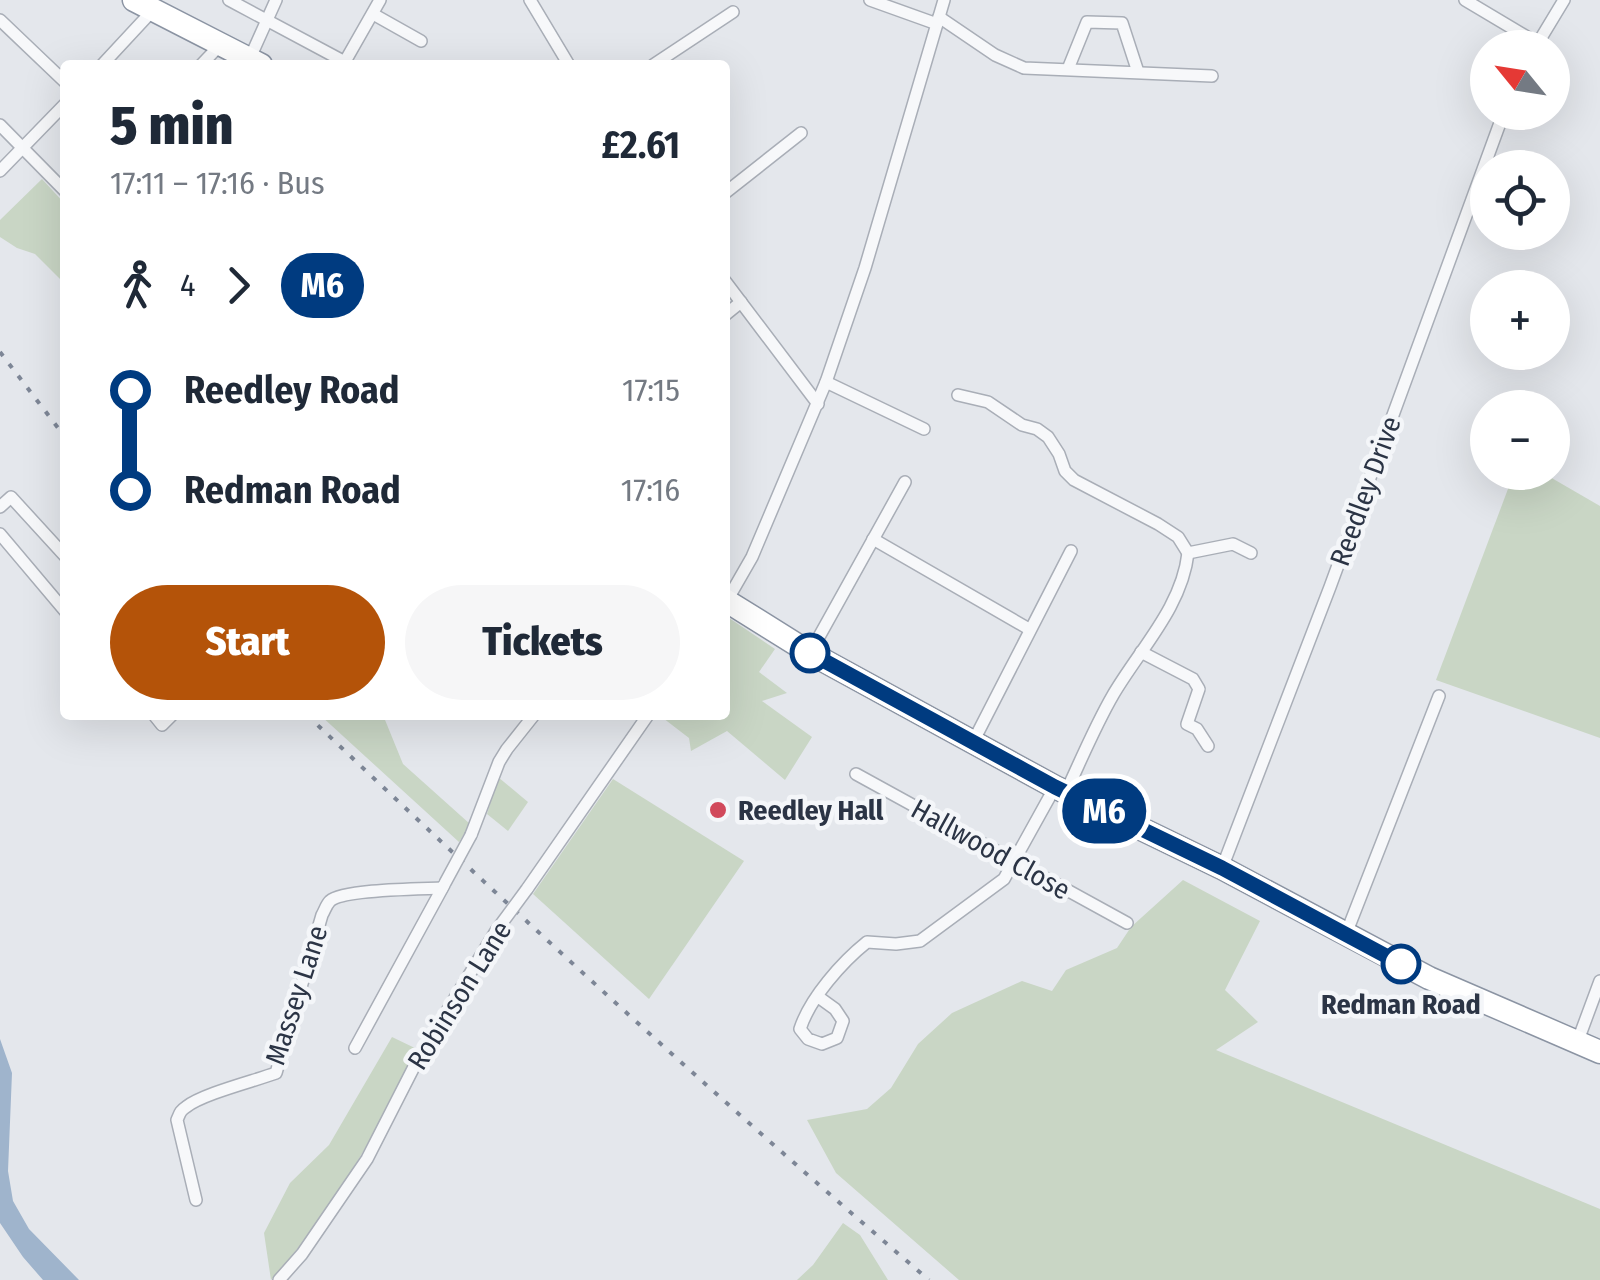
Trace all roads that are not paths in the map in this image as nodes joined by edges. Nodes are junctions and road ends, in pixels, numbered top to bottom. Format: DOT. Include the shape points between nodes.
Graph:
graph roads {
  1 [pos="228,0"];
  2 [pos="276,0"];
  3 [pos="380,0"];
  4 [pos="530,0"];
  5 [pos="870,0"];
  6 [pos="944,0"];
  7 [pos="1466,0"];
  8 [pos="1564,0"];
  9 [pos="144,4"];
  10 [pos="734,12"];
  11 [pos="373,14"];
  12 [pos="0,20"];
  13 [pos="266,20"];
  14 [pos="938,20"];
  15 [pos="1513,30"];
  16 [pos="1545,30"];
  17 [pos="421,42"];
  18 [pos="222,44"];
  19 [pos="109,60"];
  20 [pos="206,60"];
  21 [pos="252,60"];
  22 [pos="256,60"];
  23 [pos="337,60"];
  24 [pos="346,60"];
  25 [pos="566,60"];
  26 [pos="661,60"];
  27 [pos="1068,69"];
  28 [pos="1138,72"];
  29 [pos="1212,76"];
  30 [pos="60,77"];
  31 [pos="60,109"];
  32 [pos="0,126"];
  33 [pos="1497,130"];
  34 [pos="801,133"];
  35 [pos="23,149"];
  36 [pos="0,171"];
  37 [pos="60,186"];
  38 [pos="730,189"];
  39 [pos="730,286"];
  40 [pos="742,302"];
  41 [pos="730,310"];
  42 [pos="826,382"];
  43 [pos="958,395"];
  44 [pos="818,404"];
  45 [pos="924,429"];
  46 [pos="905,482"];
  47 [pos="0,507"];
  48 [pos="0,534"];
  49 [pos="873,539"];
  50 [pos="60,551"];
  51 [pos="1071,551"];
  52 [pos="1188,552"];
  53 [pos="1251,553"];
  54 [pos="730,595"];
  55 [pos="730,604"];
  56 [pos="60,605"];
  57 [pos="1030,628"];
  58 [pos="1141,652"];
  59 [pos="810,653"];
  60 [pos="1439,696"];
  61 [pos="530,720"];
  62 [pos="645,720"];
  63 [pos="973,742"];
  64 [pos="1208,746"];
  65 [pos="856,774"];
  66 [pos="1060,789"];
  67 [pos="1015,862"];
  68 [pos="1222,868"];
  69 [pos="444,885"];
  70 [pos="1127,923"];
  71 [pos="1346,934"];
  72 [pos="1600,981"];
  73 [pos="818,996"];
  74 [pos="1577,1043"];
  75 [pos="355,1048"];
  76 [pos="1600,1052"];
  77 [pos="196,1200"];
  78 [pos="279,1280"];
  1 -- 13 [label="street"];
  2 -- 13 [label="street"];
  3 -- 11 [label="street"];
  4 -- 25 [label="street"];
  5 -- 14 [label="street"];
  6 -- 14 [label="street"];
  7 -- 15 [label="street"];
  8 -- 16 [label="street"];
  9 -- 18 [label="highway"];
  9 -- 19 [label="street"];
  10 -- 26 [label="street"];
  11 -- 17 [label="street"];
  11 -- 24 [label="street"];
  12 -- 30 [label="street"];
  13 -- 22 [label="street"];
  13 -- 23 [label="street"];
  14 -- 27 [label="street" via="1024,68"];
  14 -- 42 [label="street"];
  18 -- 20 [label="street"];
  18 -- 21 [label="highway"];
  27 -- 28 [label="street"];
  27 -- 28 [label="street" via="1087,22 1122,23"];
  28 -- 29 [label="street"];
  31 -- 35 [label="street"];
  32 -- 35 [label="street"];
  33 -- 68 [label="street, Reedley Drive"];
  34 -- 38 [label="street"];
  35 -- 36 [label="street"];
  35 -- 37 [label="street"];
  39 -- 40 [label="street"];
  40 -- 41 [label="street"];
  40 -- 44 [label="street"];
  42 -- 44 [label="street"];
  42 -- 45 [label="street"];
  43 -- 52 [label="street" via="988,402 1048,436 1074,480 1158,524"];
  44 -- 54 [label="street"];
  46 -- 49 [label="street"];
  47 -- 50 [label="street" via="11,498"];
  48 -- 56 [label="street"];
  49 -- 57 [label="street"];
  49 -- 59 [label="street"];
  51 -- 57 [label="street"];
  52 -- 53 [label="street" via="1233,544"];
  52 -- 58 [label="street" via="1162,622"];
  55 -- 59 [label="highway"];
  57 -- 63 [label="street"];
  58 -- 64 [label="street" via="1193,678 1198,689 1187,724 1198,728"];
  58 -- 66 [label="street"];
  59 -- 63 [label="highway"];
  60 -- 71 [label="street"];
  61 -- 69 [label="street, bridge" via="507,748"];
  62 -- 78 [label="street, Robinson Lane, bridge" via="496,931 419,1056 367,1160"];
  63 -- 66 [label="highway"];
  65 -- 67 [label="street, Hallwood Close"];
  66 -- 67 [label="street"];
  66 -- 68 [label="highway"];
  67 -- 70 [label="street, Hallwood Close"];
  67 -- 73 [label="street" via="1004,879 920,941 867,942"];
  68 -- 71 [label="highway"];
  69 -- 75 [label="street"];
  69 -- 77 [label="street, Massey Lane" via="331,900 276,1073 181,1110"];
  71 -- 74 [label="highway"];
  72 -- 74 [label="street"];
  74 -- 76 [label="highway"];
}
